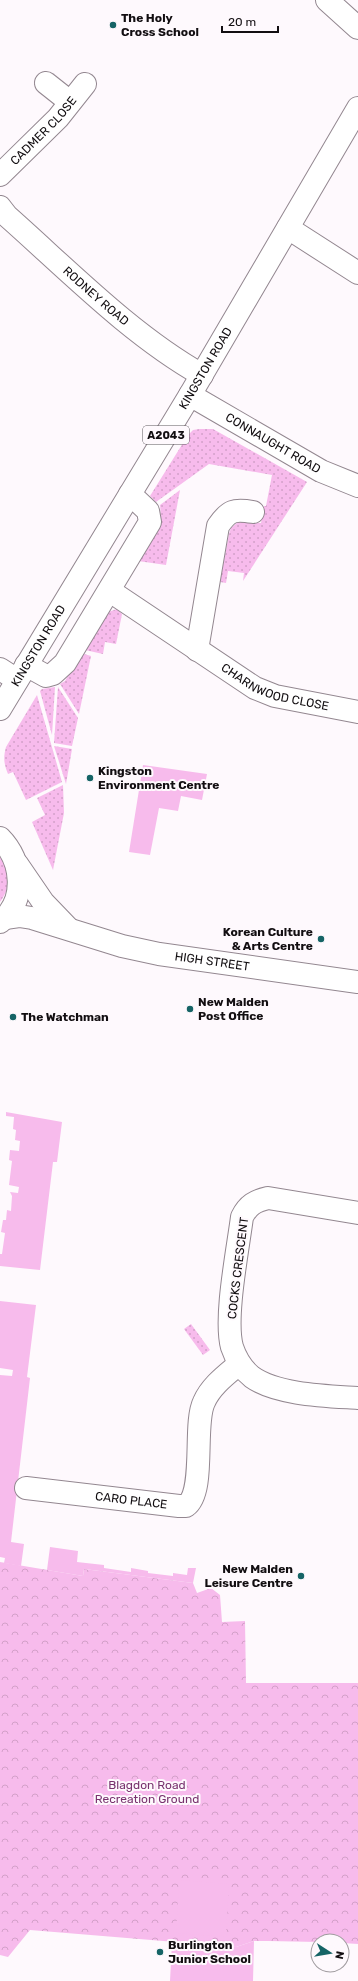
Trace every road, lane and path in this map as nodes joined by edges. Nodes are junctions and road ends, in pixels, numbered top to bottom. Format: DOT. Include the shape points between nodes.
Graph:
graph roads {
  1 [pos="327,0"];
  2 [pos="358,28"];
  3 [pos="46,83"];
  4 [pos="85,84"];
  5 [pos="70,102"];
  6 [pos="358,108"];
  7 [pos="352,131"];
  8 [pos="0,175"];
  9 [pos="2,215"];
  10 [pos="288,228"];
  11 [pos="358,273"];
  12 [pos="202,375"];
  13 [pos="190,395"];
  14 [pos="358,486"];
  15 [pos="130,494"];
  16 [pos="253,512"];
  17 [pos="110,591"];
  18 [pos="197,650"];
  19 [pos="15,671"];
  20 [pos="0,709"];
  21 [pos="358,712"];
  22 [pos="0,823"];
  23 [pos="8,849"];
  24 [pos="3,920"];
  25 [pos="68,928"];
  26 [pos="358,982"];
  27 [pos="358,1213"];
  28 [pos="239,1364"];
  29 [pos="358,1398"];
  30 [pos="26,1488"];
  1 -- 2 [label="street"];
  3 -- 5 [label="street"];
  4 -- 5 [label="street, CADMER CLOSE"];
  5 -- 8 [label="street, CADMER CLOSE" via="58,118"];
  6 -- 7 [label="street, KINGSTON ROAD / A2043"];
  7 -- 10 [label="street, KINGSTON ROAD / A2043"];
  9 -- 12 [label="street, RODNEY ROAD" via="126,321 168,354"];
  10 -- 11 [label="street"];
  10 -- 12 [label="street, KINGSTON ROAD / A2043"];
  12 -- 13 [label="street, KINGSTON ROAD / A2043"];
  13 -- 14 [label="street, CONNAUGHT ROAD" via="321,471"];
  13 -- 15 [label="street, KINGSTON ROAD / A2043"];
  15 -- 17 [label="street" via="148,511 150,522"];
  15 -- 19 [label="street, KINGSTON ROAD / A2043"];
  16 -- 18 [label="street" via="238,510 226,515 218,526"];
  17 -- 18 [label="street, CHARNWOOD CLOSE"];
  17 -- 19 [label="street" via="65,663 53,674 46,676"];
  18 -- 21 [label="street, CHARNWOOD CLOSE" via="255,688 275,696"];
  19 -- 20 [label="street, KINGSTON ROAD / A2043"];
  22 -- 23 [label="street"];
  23 -- 24 [label="street" via="19,877 14,905"];
  23 -- 25 [label="street, HIGH STREET" via="47,906"];
  24 -- 25 [label="street, HIGH STREET" via="19,916"];
  25 -- 26 [label="street, HIGH STREET" via="159,954"];
  27 -- 28 [label="street, COCKS CRESCENT" via="268,1198 257,1200 247,1207 242,1217 231,1304 232,1346"];
  28 -- 29 [label="street, COCKS CRESCENT" via="252,1377 266,1384 291,1391"];
  28 -- 30 [label="street, CARO PLACE" via="210,1390 203,1403 198,1445 200,1458 191,1499 186,1506"];
}
